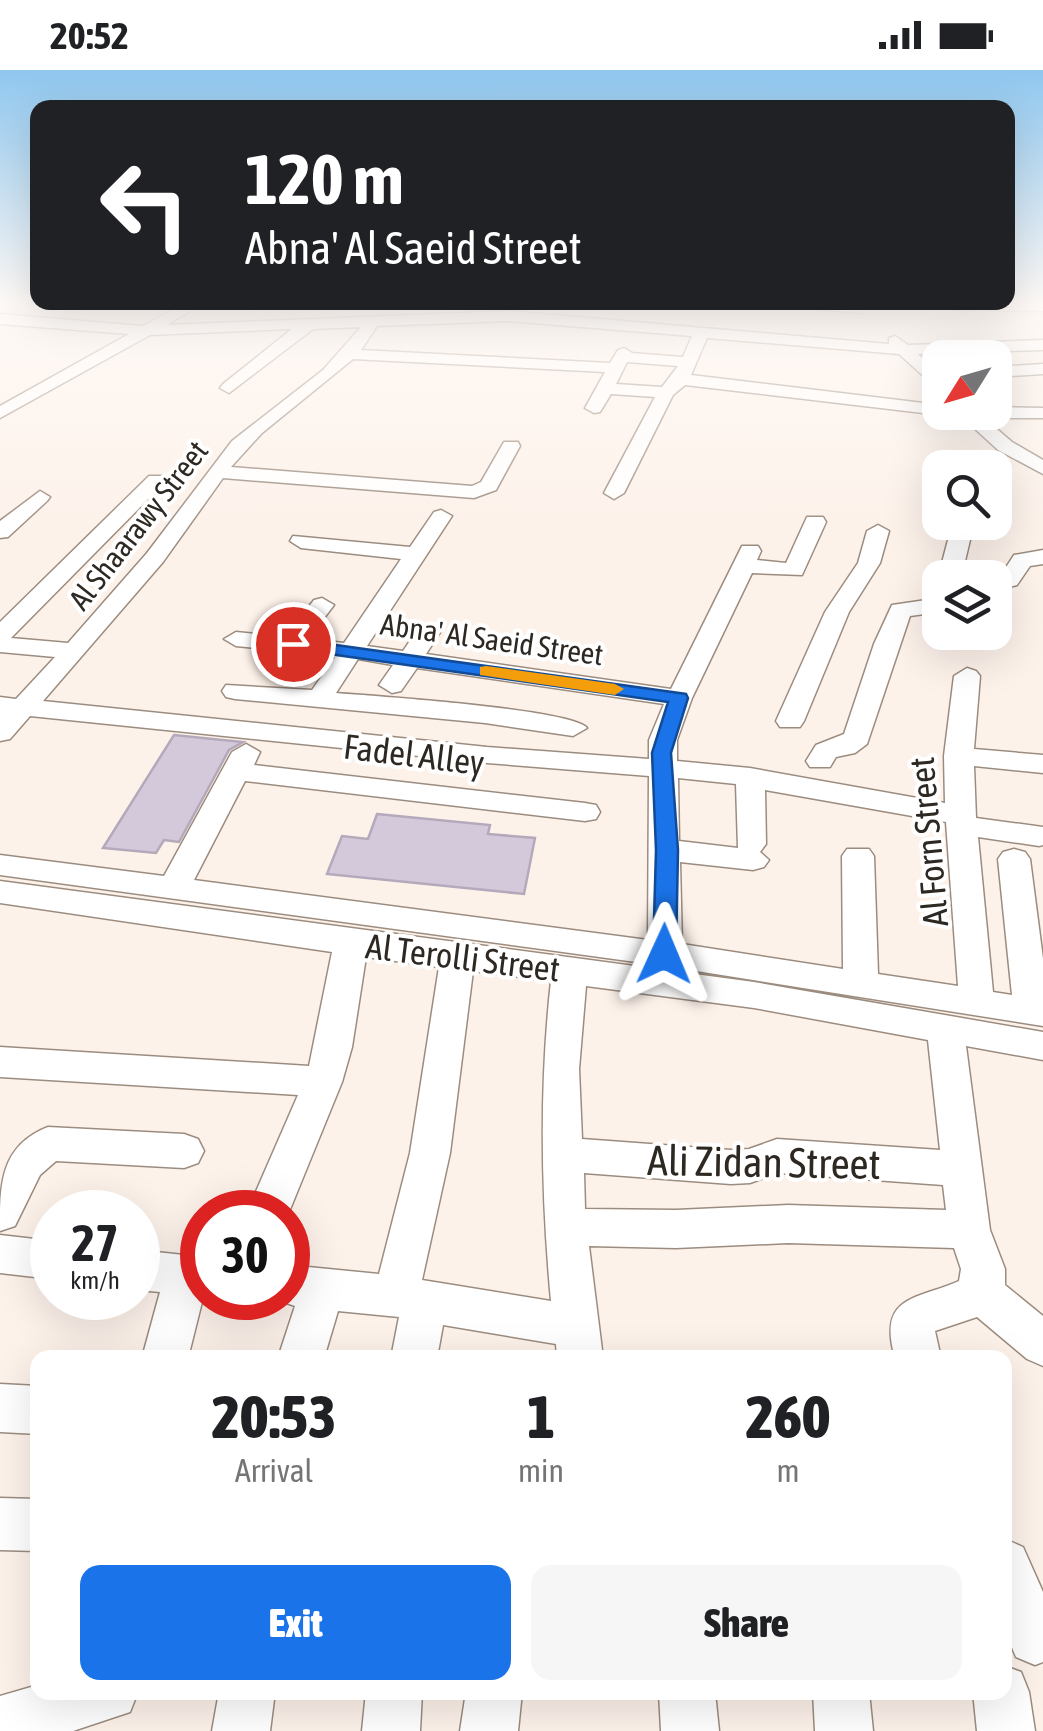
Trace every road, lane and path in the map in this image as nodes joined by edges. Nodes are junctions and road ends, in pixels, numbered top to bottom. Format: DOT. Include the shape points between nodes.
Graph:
graph roads {
  1 [pos="56,381"];
  2 [pos="238,381"];
  3 [pos="318,381"];
  4 [pos="609,381"];
  5 [pos="660,381"];
  6 [pos="677,381"];
  7 [pos="699,381"];
  8 [pos="229,388"];
  9 [pos="605,388"];
  10 [pos="594,408"];
  11 [pos="922,408"];
  12 [pos="0,412"];
  13 [pos="1012,413"];
  14 [pos="1043,413"];
  15 [pos="987,430"];
  16 [pos="511,446"];
  17 [pos="1043,468"];
  18 [pos="220,472"];
  19 [pos="156,480"];
  20 [pos="614,493"];
  21 [pos="40,497"];
  22 [pos="440,516"];
  23 [pos="815,522"];
  24 [pos="878,531"];
  25 [pos="8,539"];
  26 [pos="959,540"];
  27 [pos="301,541"];
  28 [pos="416,554"];
  29 [pos="1043,557"];
  30 [pos="953,560"];
  31 [pos="1012,575"];
  32 [pos="877,601"];
  33 [pos="922,604"];
  34 [pos="322,606"];
  35 [pos="428,631"];
  36 [pos="0,636"];
  37 [pos="236,639"];
  38 [pos="293,644"];
  39 [pos="0,645"];
  40 [pos="76,651"];
  41 [pos="352,651"];
  42 [pos="409,660"];
  43 [pos="967,676"];
  44 [pos="276,681"];
  45 [pos="392,685"];
  46 [pos="235,691"];
  47 [pos="679,698"];
  48 [pos="319,699"];
  49 [pos="11,706"];
  50 [pos="500,717"];
  51 [pos="790,721"];
  52 [pos="573,728"];
  53 [pos="258,731"];
  54 [pos="0,733"];
  55 [pos="487,755"];
  56 [pos="958,756"];
  57 [pos="820,761"];
  58 [pos="1043,764"];
  59 [pos="662,766"];
  60 [pos="235,771"];
  61 [pos="750,777"];
  62 [pos="585,812"];
  63 [pos="960,820"];
  64 [pos="667,850"];
  65 [pos="858,856"];
  66 [pos="0,865"];
  67 [pos="173,889"];
  68 [pos="0,892"];
  69 [pos="351,943"];
  70 [pos="664,954"];
  71 [pos="458,956"];
  72 [pos="570,971"];
  73 [pos="861,982"];
  74 [pos="1038,1012"];
  75 [pos="961,1014"];
  76 [pos="1043,1046"];
  77 [pos="0,1062"];
  78 [pos="323,1082"];
  79 [pos="184,1151"];
  80 [pos="565,1155"];
  81 [pos="962,1169"];
  82 [pos="277,1190"];
  83 [pos="0,1213"];
  84 [pos="565,1228"];
  85 [pos="969,1230"];
  86 [pos="0,1254"];
  87 [pos="30,1257"];
  88 [pos="310,1288"];
  89 [pos="980,1292"];
  90 [pos="411,1298"];
  91 [pos="180,1316"];
  92 [pos="303,1320"];
  93 [pos="577,1342"];
  94 [pos="1043,1344"];
  95 [pos="168,1350"];
  96 [pos="301,1350"];
  97 [pos="414,1350"];
  98 [pos="915,1350"];
  99 [pos="0,1408"];
  100 [pos="30,1410"];
  101 [pos="0,1524"];
  102 [pos="30,1525"];
  103 [pos="1012,1587"];
  104 [pos="1028,1636"];
  105 [pos="84,1700"];
  106 [pos="246,1700"];
  107 [pos="393,1700"];
  108 [pos="493,1700"];
  109 [pos="688,1700"];
  110 [pos="841,1700"];
  111 [pos="1002,1700"];
  112 [pos="38,1714"];
  113 [pos="241,1731"];
  114 [pos="391,1731"];
  115 [pos="490,1731"];
  116 [pos="690,1731"];
  117 [pos="844,1731"];
  118 [pos="1006,1731"];
  1 -- 12 [label="street"];
  2 -- 8 [label="street"];
  3 -- 18 [label="street, Al Shaarawy Street" via="240,444"];
  4 -- 9 [label="street"];
  5 -- 9 [label="street"];
  6 -- 20 [label="street"];
  7 -- 11 [label="street"];
  9 -- 10 [label="street"];
  13 -- 14 [label="street"];
  15 -- 17 [label="street"];
  16 -- 18 [label="street" via="490,486 474,492"];
  18 -- 40 [label="street, Al Shaarawy Street"];
  19 -- 36 [label="street"];
  21 -- 25 [label="street"];
  22 -- 28 [label="street"];
  23 -- 47 [label="street" via="794,570 747,558"];
  24 -- 32 [label="street" via="869,562"];
  26 -- 30 [label="street"];
  27 -- 28 [label="street"];
  28 -- 41 [label="street"];
  29 -- 31 [label="street" via="1022,560"];
  32 -- 33 [label="street"];
  32 -- 51 [label="street" via="837,612"];
  32 -- 57 [label="street" via="886,644 857,738 826,751"];
  34 -- 38 [label="street"];
  35 -- 42 [label="street"];
  37 -- 38 [label="street, Abna' Al Saeid Street"];
  38 -- 41 [label="street, Abna' Al Saeid Street"];
  38 -- 44 [label="street"];
  39 -- 40 [label="street"];
  40 -- 49 [label="street, Al Shaarawy Street"];
  41 -- 42 [label="street, Abna' Al Saeid Street"];
  41 -- 48 [label="street"];
  42 -- 45 [label="street"];
  42 -- 47 [label="street, Abna' Al Saeid Street"];
  43 -- 56 [label="street, Al Forn Street"];
  44 -- 46 [label="street"];
  44 -- 48 [label="street"];
  44 -- 53 [label="street"];
  47 -- 59 [label="street"];
  48 -- 50 [label="street"];
  49 -- 53 [label="street"];
  49 -- 54 [label="street, Al Shaarawy Street"];
  50 -- 52 [label="street"];
  50 -- 55 [label="street"];
  53 -- 55 [label="street"];
  53 -- 60 [label="street"];
  55 -- 59 [label="street"];
  56 -- 58 [label="street"];
  56 -- 63 [label="street, Al Forn Street"];
  59 -- 61 [label="street"];
  59 -- 64 [label="street"];
  60 -- 62 [label="street, Fadel Alley"];
  60 -- 67 [label="street"];
  61 -- 63 [label="street"];
  61 -- 64 [label="street" via="752,852"];
  63 -- 74 [label="street" via="1026,848"];
  63 -- 75 [label="street, Al Forn Street" via="973,930"];
  64 -- 70 [label="street"];
  65 -- 73 [label="street"];
  66 -- 67 [label="street, Al Terolli Street"];
  67 -- 70 [label="street, Al Terolli Street"];
  68 -- 69 [label="street, Al Terolli Street"];
  69 -- 71 [label="street, Al Terolli Street"];
  69 -- 78 [label="street"];
  70 -- 73 [label="street, Al Terolli Street"];
  71 -- 72 [label="street, Al Terolli Street"];
  71 -- 90 [label="street"];
  72 -- 75 [label="street, Al Terolli Street"];
  72 -- 80 [label="street" via="560,1069"];
  73 -- 75 [label="street, Al Terolli Street"];
  74 -- 75 [label="street, Al Terolli Street"];
  75 -- 76 [label="street, Al Terolli Street"];
  75 -- 81 [label="street, Al Forn Street"];
  77 -- 78 [label="street"];
  78 -- 82 [label="street"];
  79 -- 83 [label="street" via="48,1144 26,1163"];
  80 -- 81 [label="street, Ali Zidan Street" via="730,1166 777,1156"];
  80 -- 84 [label="street"];
  81 -- 85 [label="street, Al Forn Street"];
  84 -- 85 [label="street" via="788,1224"];
  84 -- 93 [label="street"];
  85 -- 89 [label="street, Al Forn Street" via="983,1269"];
  86 -- 87 [label="street"];
  88 -- 90 [label="street"];
  89 -- 94 [label="street"];
  89 -- 98 [label="street" via="916,1318 910,1328"];
  90 -- 93 [label="street"];
  90 -- 97 [label="street"];
  91 -- 95 [label="street"];
  92 -- 96 [label="street"];
  99 -- 100 [label="street"];
  101 -- 102 [label="street"];
  103 -- 104 [label="street"];
  105 -- 112 [label="street"];
  106 -- 113 [label="street"];
  107 -- 114 [label="street"];
  108 -- 115 [label="street"];
  109 -- 116 [label="street"];
  110 -- 117 [label="street"];
  111 -- 118 [label="street"];
}
